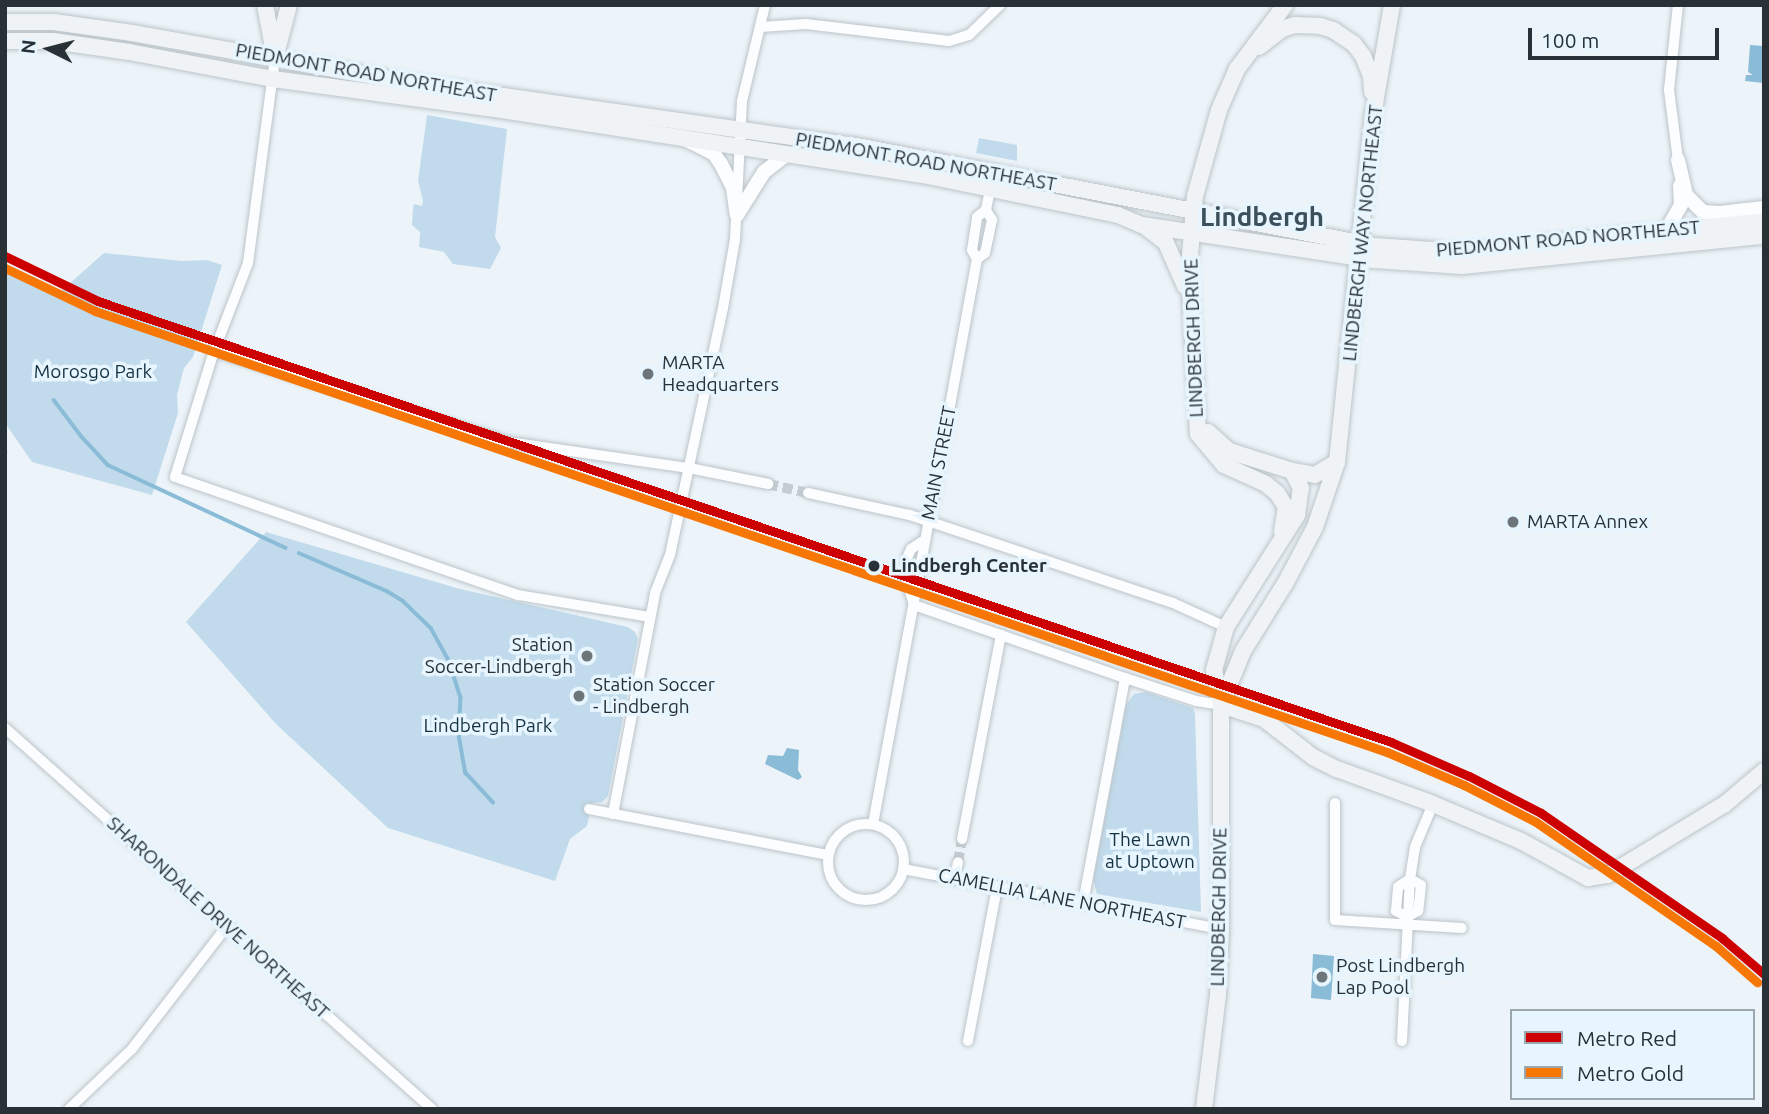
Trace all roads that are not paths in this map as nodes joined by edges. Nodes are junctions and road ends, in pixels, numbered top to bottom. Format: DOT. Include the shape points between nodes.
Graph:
graph roads {
  1 [pos="265,5"];
  2 [pos="289,5"];
  3 [pos="765,5"];
  4 [pos="999,5"];
  5 [pos="1285,5"];
  6 [pos="1392,5"];
  7 [pos="1678,5"];
  8 [pos="5,22"];
  9 [pos="760,27"];
  10 [pos="5,41"];
  11 [pos="275,58"];
  12 [pos="1237,69"];
  13 [pos="273,79"];
  14 [pos="1373,115"];
  15 [pos="742,131"];
  16 [pos="686,140"];
  17 [pos="740,149"];
  18 [pos="786,155"];
  19 [pos="1678,160"];
  20 [pos="990,189"];
  21 [pos="1764,208"];
  22 [pos="1194,211"];
  23 [pos="737,215"];
  24 [pos="1764,221"];
  25 [pos="1142,225"];
  26 [pos="1667,231"];
  27 [pos="1192,233"];
  28 [pos="1764,236"];
  29 [pos="1358,251"];
  30 [pos="1190,300"];
  31 [pos="215,351"];
  32 [pos="1195,417"];
  33 [pos="1338,462"];
  34 [pos="689,468"];
  35 [pos="1292,471"];
  36 [pos="768,484"];
  37 [pos="808,493"];
  38 [pos="928,521"];
  39 [pos="923,541"];
  40 [pos="1269,562"];
  41 [pos="914,605"];
  42 [pos="650,617"];
  43 [pos="1226,626"];
  44 [pos="1001,635"];
  45 [pos="1125,678"];
  46 [pos="1222,695"];
  47 [pos="5,728"];
  48 [pos="1764,771"];
  49 [pos="1335,803"];
  50 [pos="1433,804"];
  51 [pos="589,809"];
  52 [pos="613,814"];
  53 [pos="873,824"];
  54 [pos="962,839"];
  55 [pos="829,855"];
  56 [pos="958,862"];
  57 [pos="903,869"];
  58 [pos="955,879"];
  59 [pos="1410,879"];
  60 [pos="997,887"];
  61 [pos="1083,903"];
  62 [pos="1407,921"];
  63 [pos="227,926"];
  64 [pos="1461,928"];
  65 [pos="1221,929"];
  66 [pos="968,1041"];
  67 [pos="1402,1041"];
  68 [pos="69,1109"];
  69 [pos="432,1109"];
  70 [pos="1204,1109"];
  1 -- 11 [label="main road"];
  2 -- 11 [label="main road"];
  3 -- 9 [label="street"];
  4 -- 9 [label="street" via="969,35 949,41 806,24"];
  5 -- 12 [label="main road, LINDBERGH DRIVE"];
  6 -- 14 [label="main road, LINDBERGH WAY NORTHEAST"];
  7 -- 19 [label="street" via="1669,90"];
  8 -- 11 [label="main road, PIEDMONT ROAD NORTHEAST" via="54,22"];
  9 -- 15 [label="street" via="742,101"];
  10 -- 13 [label="main road, PIEDMONT ROAD NORTHEAST" via="53,41"];
  11 -- 13 [label="street"];
  11 -- 15 [label="main road, PIEDMONT ROAD NORTHEAST"];
  12 -- 14 [label="main road" via="1282,29 1307,24 1333,30 1363,56 1371,76"];
  12 -- 22 [label="main road, LINDBERGH DRIVE" via="1211,134"];
  13 -- 16 [label="main road, PIEDMONT ROAD NORTHEAST"];
  13 -- 31 [label="street" via="248,263"];
  14 -- 29 [label="main road, LINDBERGH WAY NORTHEAST"];
  15 -- 17 [label="street"];
  15 -- 22 [label="main road, PIEDMONT ROAD NORTHEAST" via="897,153"];
  16 -- 17 [label="main road, PIEDMONT ROAD NORTHEAST"];
  16 -- 23 [label="street" via="714,154 721,164 733,188"];
  17 -- 18 [label="main road, PIEDMONT ROAD NORTHEAST"];
  17 -- 23 [label="street"];
  18 -- 20 [label="main road, PIEDMONT ROAD NORTHEAST"];
  18 -- 23 [label="street" via="764,172"];
  19 -- 21 [label="street" via="1686,195 1703,212"];
  19 -- 26 [label="street" via="1681,205"];
  20 -- 25 [label="main road, PIEDMONT ROAD NORTHEAST" via="1118,215"];
  20 -- 38 [label="street, MAIN STREET" via="986,210 977,217 972,250 977,259"];
  22 -- 27 [label="main road, LINDBERGH DRIVE"];
  22 -- 29 [label="main road, PIEDMONT ROAD NORTHEAST"];
  23 -- 34 [label="street"];
  24 -- 26 [label="main road, PIEDMONT ROAD NORTHEAST"];
  25 -- 27 [label="main road, PIEDMONT ROAD NORTHEAST"];
  25 -- 30 [label="main road" via="1166,243"];
  26 -- 29 [label="main road, PIEDMONT ROAD NORTHEAST" via="1461,252"];
  27 -- 29 [label="main road, PIEDMONT ROAD NORTHEAST"];
  27 -- 30 [label="main road, LINDBERGH DRIVE"];
  28 -- 29 [label="main road, PIEDMONT ROAD NORTHEAST" via="1462,266"];
  29 -- 33 [label="main road, LINDBERGH WAY NORTHEAST"];
  30 -- 32 [label="main road, LINDBERGH DRIVE"];
  31 -- 34 [label="street" via="508,442"];
  31 -- 42 [label="street" via="175,477 518,594"];
  32 -- 35 [label="main road" via="1229,452"];
  32 -- 40 [label="main road, LINDBERGH DRIVE" via="1205,446 1224,465 1266,484 1282,499 1286,507 1283,531"];
  33 -- 35 [label="main road" via="1315,475"];
  33 -- 46 [label="main road, LINDBERGH DRIVE" via="1315,527"];
  34 -- 36 [label="street"];
  34 -- 42 [label="street" via="670,555"];
  35 -- 40 [label="main road, LINDBERGH DRIVE" via="1301,488 1300,505"];
  37 -- 38 [label="street"];
  38 -- 39 [label="street, MAIN STREET"];
  38 -- 43 [label="street" via="1173,603"];
  39 -- 41 [label="street" via="926,549"];
  39 -- 41 [label="street, MAIN STREET" via="914,545 905,562"];
  40 -- 43 [label="main road, LINDBERGH DRIVE"];
  41 -- 44 [label="street"];
  41 -- 53 [label="street, MAIN STREET"];
  42 -- 52 [label="street"];
  43 -- 46 [label="main road, LINDBERGH DRIVE" via="1214,670"];
  44 -- 45 [label="street"];
  44 -- 54 [label="street"];
  45 -- 46 [label="street" via="1196,701"];
  45 -- 61 [label="street"];
  46 -- 50 [label="main road" via="1264,719 1313,757"];
  46 -- 65 [label="main road, LINDBERGH DRIVE"];
  47 -- 63 [label="street, SHARONDALE DRIVE NORTHEAST"];
  48 -- 50 [label="main road" via="1725,804 1598,878 1580,875 1521,841"];
  49 -- 62 [label="street" via="1335,920"];
  50 -- 59 [label="street" via="1415,847"];
  51 -- 52 [label="street"];
  52 -- 55 [label="street"];
  53 -- 55 [label="street" via="840,834"];
  53 -- 57 [label="street" via="884,828 900,845"];
  55 -- 57 [label="street" via="831,878 838,888 859,899 870,900 892,889"];
  56 -- 58 [label="street"];
  57 -- 58 [label="street, CAMELLIA LANE NORTHEAST"];
  58 -- 60 [label="street, CAMELLIA LANE NORTHEAST"];
  59 -- 62 [label="street" via="1398,887 1396,911"];
  59 -- 62 [label="street" via="1421,886 1419,911"];
  60 -- 61 [label="street, CAMELLIA LANE NORTHEAST"];
  60 -- 66 [label="street"];
  61 -- 65 [label="street, CAMELLIA LANE NORTHEAST"];
  62 -- 64 [label="street"];
  62 -- 67 [label="street"];
  63 -- 68 [label="street" via="132,1049"];
  63 -- 69 [label="street, SHARONDALE DRIVE NORTHEAST"];
  65 -- 70 [label="main road, LINDBERGH DRIVE"];
}
